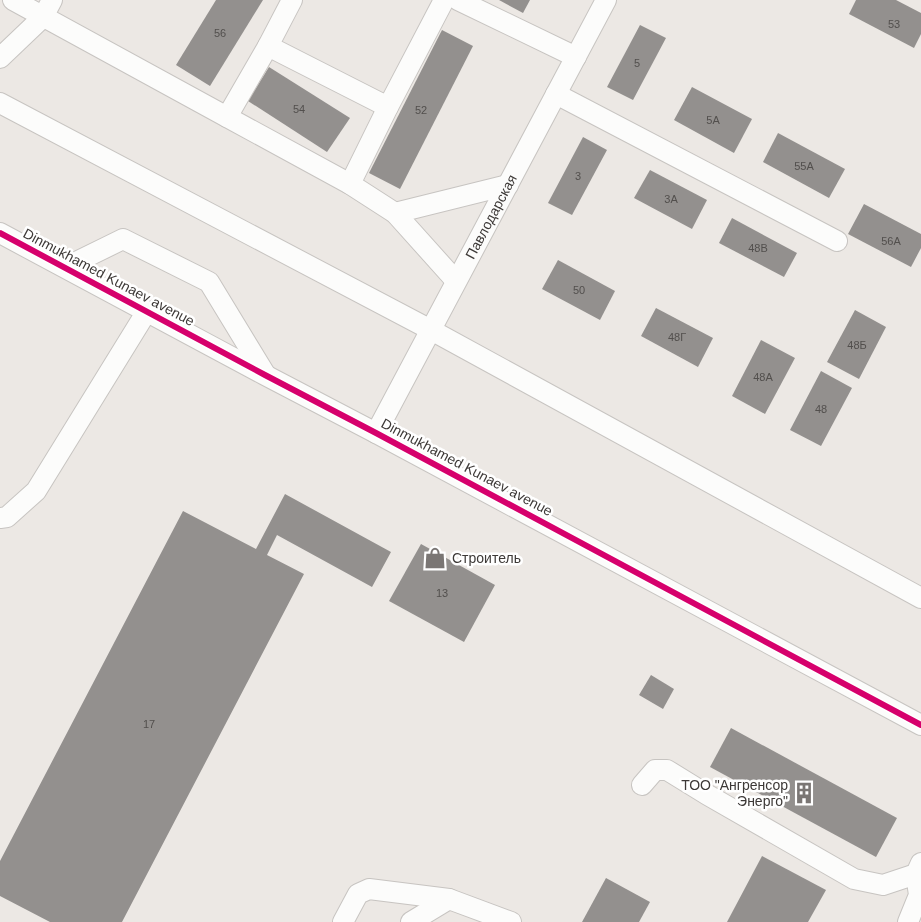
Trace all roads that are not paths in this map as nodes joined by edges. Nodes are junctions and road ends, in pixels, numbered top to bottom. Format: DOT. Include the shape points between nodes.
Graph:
graph roads {
  1 [pos="14,0"];
  2 [pos="292,0"];
  3 [pos="444,0"];
  4 [pos="458,0"];
  5 [pos="606,0"];
  6 [pos="48,8"];
  7 [pos="268,46"];
  8 [pos="576,57"];
  9 [pos="0,58"];
  10 [pos="556,94"];
  11 [pos="0,103"];
  12 [pos="388,107"];
  13 [pos="227,117"];
  14 [pos="350,184"];
  15 [pos="508,185"];
  16 [pos="395,213"];
  17 [pos="0,233"];
  18 [pos="836,241"];
  19 [pos="66,268"];
  20 [pos="456,281"];
  21 [pos="147,311"];
  22 [pos="430,330"];
  23 [pos="265,375"];
  24 [pos="376,433"];
  25 [pos="0,518"];
  26 [pos="921,598"];
  27 [pos="921,725"];
  28 [pos="642,785"];
  29 [pos="918,869"];
  30 [pos="920,896"];
  31 [pos="449,899"];
  32 [pos="342,922"];
  33 [pos="411,922"];
  34 [pos="511,922"];
  35 [pos="908,922"];
  1 -- 6 [label="street"];
  2 -- 7 [label="street"];
  3 -- 12 [label="street"];
  4 -- 8 [label="street"];
  5 -- 8 [label="street, Павлодарская"];
  6 -- 9 [label="street"];
  6 -- 13 [label="street"];
  7 -- 12 [label="street"];
  7 -- 13 [label="street"];
  8 -- 10 [label="street, Павлодарская"];
  10 -- 15 [label="street, Павлодарская"];
  10 -- 18 [label="street"];
  11 -- 22 [label="street"];
  12 -- 14 [label="street"];
  13 -- 14 [label="street"];
  14 -- 16 [label="street"];
  15 -- 16 [label="street"];
  15 -- 20 [label="street, Павлодарская"];
  16 -- 20 [label="street"];
  17 -- 19 [label="street, Dinmukhamed Kunaev avenue"];
  19 -- 21 [label="street, Dinmukhamed Kunaev avenue"];
  19 -- 23 [label="street" via="124,239 209,282"];
  20 -- 22 [label="street, Павлодарская"];
  21 -- 23 [label="street, Dinmukhamed Kunaev avenue"];
  21 -- 25 [label="street" via="36,491 7,517"];
  22 -- 24 [label="street, Павлодарская"];
  22 -- 26 [label="street"];
  23 -- 24 [label="street, Dinmukhamed Kunaev avenue"];
  24 -- 27 [label="street, Dinmukhamed Kunaev avenue"];
  28 -- 29 [label="street" via="655,770 667,770 854,879 883,885"];
  29 -- 30 [label="street"];
  30 -- 35 [label="street"];
  31 -- 32 [label="street" via="369,889 358,894"];
  31 -- 33 [label="street"];
  31 -- 34 [label="street"];
}
